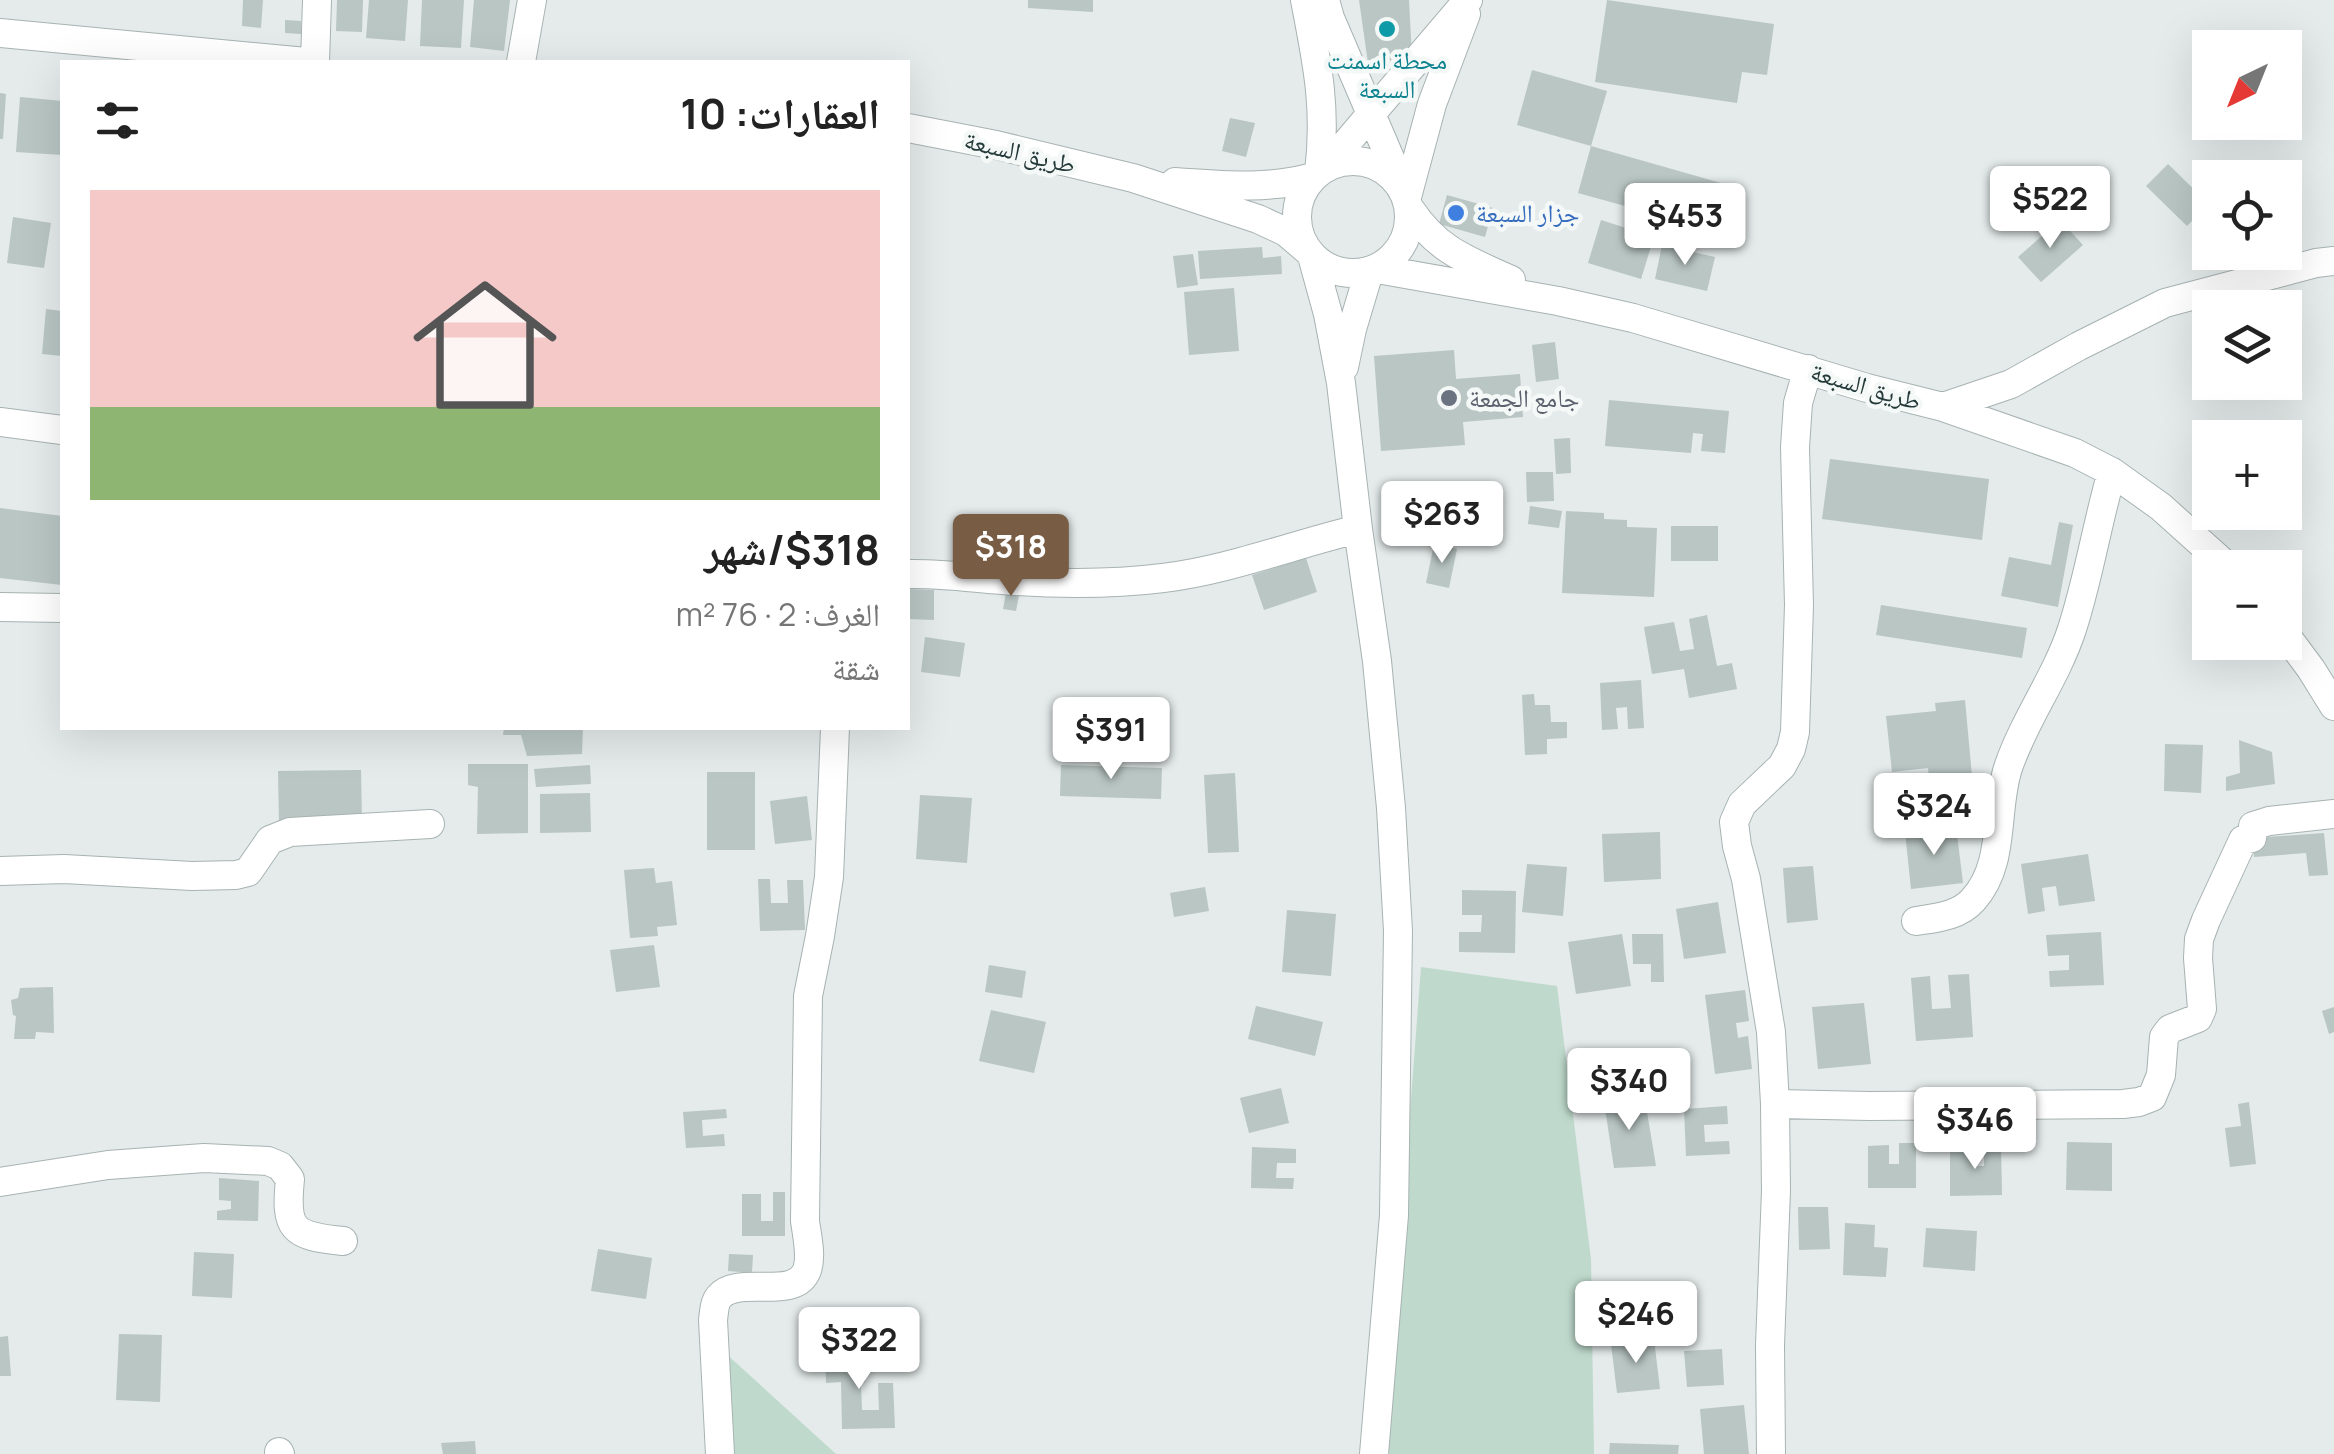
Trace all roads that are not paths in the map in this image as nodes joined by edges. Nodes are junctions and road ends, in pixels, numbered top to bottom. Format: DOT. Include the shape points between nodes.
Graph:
graph roads {
  1 [pos="316,0"];
  2 [pos="532,0"];
  3 [pos="1305,0"];
  4 [pos="1325,0"];
  5 [pos="1470,0"];
  6 [pos="0,33"];
  7 [pos="285,60"];
  8 [pos="316,60"];
  9 [pos="520,60"];
  10 [pos="1372,113"];
  11 [pos="910,128"];
  12 [pos="1319,172"];
  13 [pos="1133,178"];
  14 [pos="1406,199"];
  15 [pos="1309,253"];
  16 [pos="2328,258"];
  17 [pos="1373,271"];
  18 [pos="1558,300"];
  19 [pos="1808,369"];
  20 [pos="1341,383"];
  21 [pos="1943,407"];
  22 [pos="0,422"];
  23 [pos="60,430"];
  24 [pos="2112,472"];
  25 [pos="1358,530"];
  26 [pos="2208,550"];
  27 [pos="910,574"];
  28 [pos="0,607"];
  29 [pos="60,608"];
  30 [pos="2302,659"];
  31 [pos="2334,706"];
  32 [pos="835,730"];
  33 [pos="2334,814"];
  34 [pos="430,824"];
  35 [pos="0,871"];
  36 [pos="1916,922"];
  37 [pos="1775,1104"];
  38 [pos="0,1182"];
  39 [pos="342,1240"];
  40 [pos="720,1454"];
  41 [pos="1374,1454"];
  42 [pos="1771,1454"];
  1 -- 8 [label="street"];
  2 -- 9 [label="street"];
  3 -- 12 [label="street" via="1320,73"];
  4 -- 10 [label="street"];
  5 -- 10 [label="street"];
  5 -- 14 [label="street"];
  6 -- 7 [label="street"];
  10 -- 12 [label="street"];
  10 -- 14 [label="street"];
  11 -- 13 [label="street, طريق السبعة"];
  12 -- 13 [label="street" via="1268,185"];
  12 -- 14 [label="street" via="1348,160 1370,162 1389,173"];
  12 -- 15 [label="street" via="1296,212"];
  13 -- 15 [label="street" via="1258,219"];
  14 -- 17 [label="street" via="1403,245"];
  14 -- 18 [label="street, طريق السبعة" via="1440,244 1460,258"];
  15 -- 17 [label="street" via="1344,273"];
  15 -- 20 [label="street"];
  16 -- 21 [label="street, طريق السبعة" via="2165,304 2011,384"];
  17 -- 18 [label="street, طريق السبعة"];
  17 -- 20 [label="street"];
  18 -- 19 [label="street, طريق السبعة"];
  19 -- 21 [label="street, طريق السبعة"];
  19 -- 37 [label="street" via="1795,446 1795,732 1782,766 1742,804 1734,822 1771,1032"];
  20 -- 25 [label="street"];
  21 -- 24 [label="street"];
  22 -- 23 [label="street"];
  24 -- 26 [label="street"];
  24 -- 36 [label="street" via="2073,628 2007,771 1990,872 1972,901 1953,914"];
  25 -- 27 [label="street" via="1223,568 1160,578 1020,581"];
  25 -- 41 [label="street" via="1377,661 1398,932 1394,1214"];
  28 -- 29 [label="street"];
  30 -- 31 [label="street"];
  32 -- 40 [label="street" via="829,876 808,996 807,1269 791,1285 720,1294 713,1320"];
  33 -- 37 [label="street" via="2269,821 2253,826 2252,838 2243,840 2199,939 2202,1009 2164,1037 2152,1097 2123,1104"];
  34 -- 35 [label="street" via="290,832 270,840 248,872 236,875"];
  37 -- 42 [label="street"];
  38 -- 39 [label="street" via="108,1165 268,1161 290,1179 287,1216 297,1230"];
}
